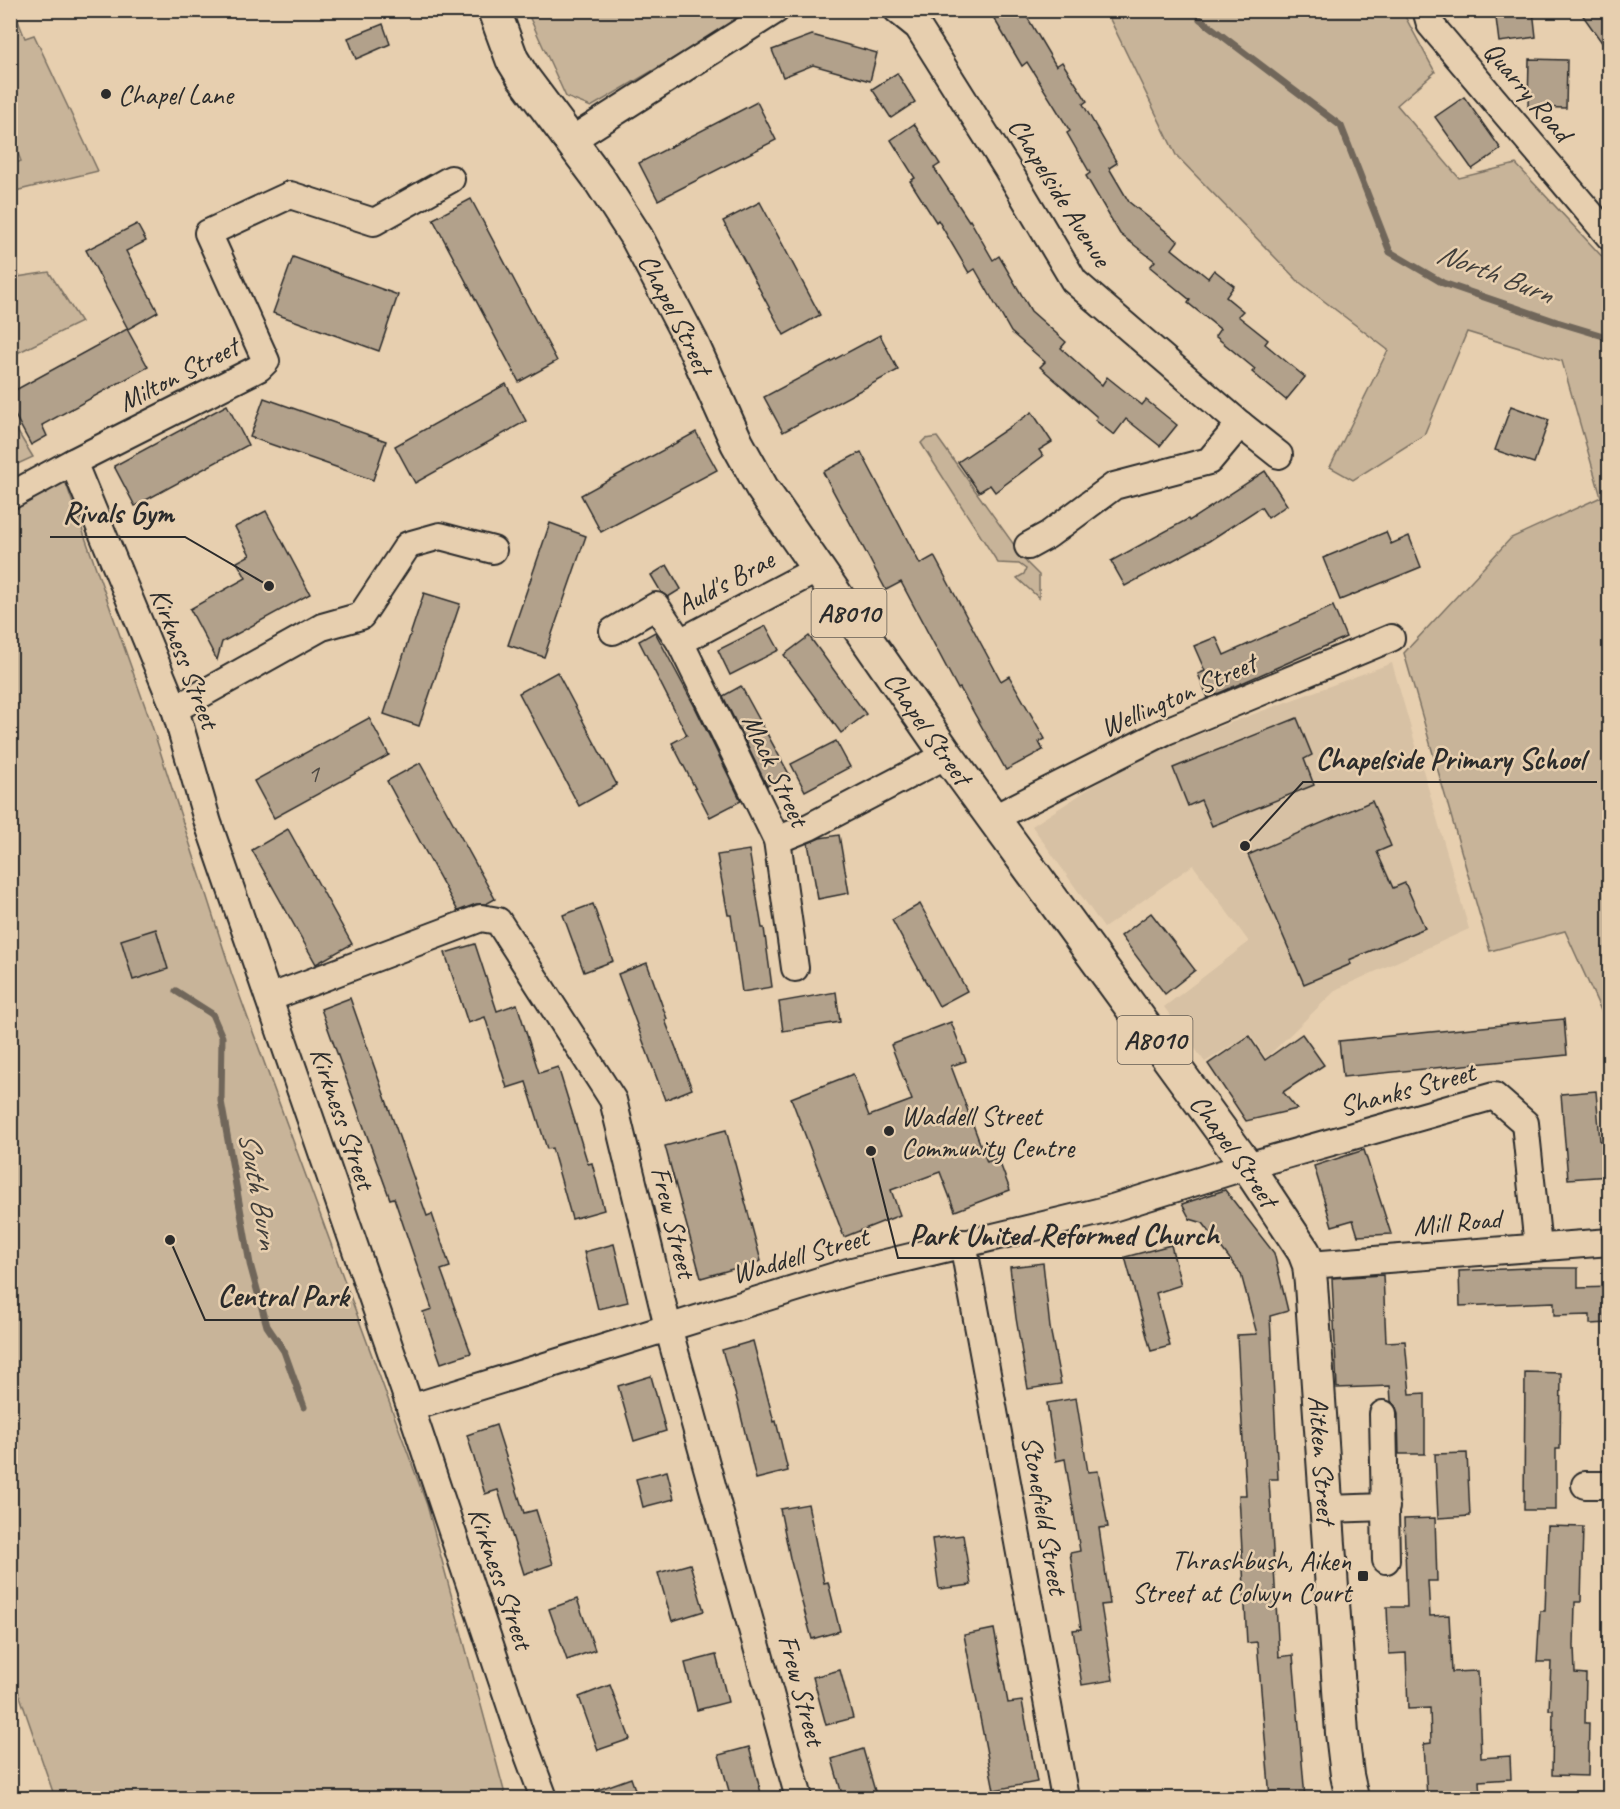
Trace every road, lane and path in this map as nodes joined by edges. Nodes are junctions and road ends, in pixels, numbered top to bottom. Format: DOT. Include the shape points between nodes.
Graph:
graph roads {
  1 [pos="494,10"];
  2 [pos="776,10"];
  3 [pos="897,10"];
  4 [pos="1426,10"];
  5 [pos="570,141"];
  6 [pos="451,179"];
  7 [pos="1610,237"];
  8 [pos="1240,424"];
  9 [pos="1279,455"];
  10 [pos="73,462"];
  11 [pos="10,496"];
  12 [pos="1028,546"];
  13 [pos="493,550"];
  14 [pos="818,568"];
  15 [pos="613,631"];
  16 [pos="1391,638"];
  17 [pos="680,642"];
  18 [pos="175,709"];
  19 [pos="947,755"];
  20 [pos="994,818"];
  21 [pos="777,840"];
  22 [pos="795,968"];
  23 [pos="269,999"];
  24 [pos="1247,1166"];
  25 [pos="1610,1242"];
  26 [pos="963,1243"];
  27 [pos="1538,1247"];
  28 [pos="1309,1265"];
  29 [pos="668,1327"];
  30 [pos="410,1408"];
  31 [pos="1383,1414"];
  32 [pos="1386,1507"];
  33 [pos="1328,1509"];
  34 [pos="1386,1560"];
  35 [pos="544,1798"];
  36 [pos="799,1798"];
  37 [pos="1065,1798"];
  38 [pos="1352,1798"];
  1 -- 5 [label="main road, Chapel Street / A8010" via="512,59"];
  2 -- 5 [label="street"];
  3 -- 8 [label="street, Chapelside Avenue" via="918,27 1074,281"];
  4 -- 7 [label="street, Quarry Road" via="1430,24"];
  5 -- 14 [label="main road, Chapel Street / A8010" via="637,238 691,341 737,443 762,488"];
  6 -- 10 [label="street, Milton Street" via="374,222 290,195 208,233 266,361 241,378"];
  8 -- 9 [label="street, Chapelside Avenue"];
  8 -- 12 [label="street" via="1209,461 1114,486"];
  10 -- 11 [label="street, Milton Street"];
  10 -- 18 [label="street, Kirkness Street"];
  13 -- 18 [label="street" via="440,536 408,545 361,616 322,627"];
  14 -- 17 [label="street, Auld's Brae"];
  14 -- 19 [label="main road, Chapel Street / A8010"];
  15 -- 17 [label="street, Auld's Brae" via="656,606"];
  16 -- 20 [label="street, Wellington Street" via="1164,732"];
  17 -- 21 [label="street, Mack Street"];
  18 -- 23 [label="street, Kirkness Street" via="208,823"];
  19 -- 20 [label="main road, Chapel Street / A8010"];
  19 -- 21 [label="street"];
  20 -- 24 [label="main road, Chapel Street / A8010"];
  21 -- 22 [label="street, Mack Street"];
  23 -- 29 [label="street, Frew Street" via="482,918 498,921 614,1100"];
  23 -- 30 [label="street, Kirkness Street"];
  24 -- 26 [label="street, Waddell Street" via="1106,1210"];
  24 -- 27 [label="street, Shanks Street" via="1494,1096 1525,1123"];
  24 -- 28 [label="main road, Chapel Street / A8010"];
  25 -- 27 [label="street, Mill Road"];
  26 -- 29 [label="street, Waddell Street" via="848,1272"];
  26 -- 37 [label="street, Stonefield Street"];
  27 -- 28 [label="street, Mill Road"];
  28 -- 33 [label="main road, Aitken Street / A8010"];
  29 -- 30 [label="street, Waddell Street"];
  29 -- 36 [label="street, Frew Street"];
  30 -- 35 [label="street, Kirkness Street"];
  31 -- 32 [label="street"];
  32 -- 33 [label="street"];
  32 -- 34 [label="street"];
  33 -- 38 [label="main road, Aitken Street / A8010" via="1342,1733"];
}
